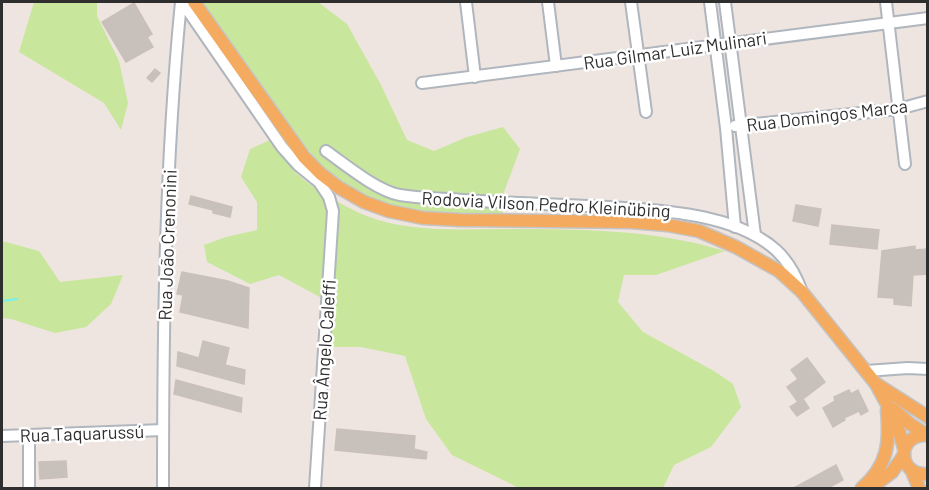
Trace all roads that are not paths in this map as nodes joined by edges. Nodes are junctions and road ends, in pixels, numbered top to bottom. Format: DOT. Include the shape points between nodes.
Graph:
graph roads {
  1 [pos="181,2"];
  2 [pos="194,2"];
  3 [pos="466,2"];
  4 [pos="548,2"];
  5 [pos="631,2"];
  6 [pos="710,2"];
  7 [pos="725,2"];
  8 [pos="886,2"];
  9 [pos="927,18"];
  10 [pos="888,22"];
  11 [pos="730,43"];
  12 [pos="716,45"];
  13 [pos="638,55"];
  14 [pos="556,66"];
  15 [pos="475,78"];
  16 [pos="422,83"];
  17 [pos="927,101"];
  18 [pos="899,109"];
  19 [pos="646,112"];
  20 [pos="741,126"];
  21 [pos="726,128"];
  22 [pos="326,151"];
  23 [pos="905,164"];
  24 [pos="735,227"];
  25 [pos="754,235"];
  26 [pos="802,292"];
  27 [pos="927,369"];
  28 [pos="866,371"];
  29 [pos="876,384"];
  30 [pos="886,402"];
  31 [pos="927,417"];
  32 [pos="163,430"];
  33 [pos="927,435"];
  34 [pos="2,436"];
  35 [pos="29,436"];
  36 [pos="904,452"];
  37 [pos="912,471"];
  38 [pos="927,474"];
  39 [pos="29,489"];
  40 [pos="163,489"];
  41 [pos="315,489"];
  42 [pos="862,489"];
  43 [pos="873,489"];
  44 [pos="920,489"];
  1 -- 32 [label="street, Rua João Crenonini" via="167,200"];
  1 -- 41 [label="street, Rua Ângelo Caleffi" via="282,147 329,196 333,211"];
  2 -- 26 [label="main road, Rodovia Vilson Pedro Kleinübing" via="304,157 329,181 364,202 423,218 630,222 699,231 759,259"];
  3 -- 15 [label="street"];
  4 -- 14 [label="street"];
  5 -- 13 [label="street"];
  6 -- 12 [label="street"];
  7 -- 11 [label="street"];
  8 -- 10 [label="street"];
  9 -- 10 [label="street, Rua Gilmar Luiz Mulinari"];
  10 -- 11 [label="street, Rua Gilmar Luiz Mulinari"];
  10 -- 18 [label="street"];
  11 -- 12 [label="street, Rua Gilmar Luiz Mulinari"];
  11 -- 20 [label="street"];
  12 -- 13 [label="street, Rua Gilmar Luiz Mulinari"];
  12 -- 21 [label="street"];
  13 -- 14 [label="street, Rua Gilmar Luiz Mulinari"];
  13 -- 19 [label="street"];
  14 -- 15 [label="street, Rua Gilmar Luiz Mulinari"];
  15 -- 16 [label="street, Rua Gilmar Luiz Mulinari"];
  17 -- 18 [label="street, Rua Domingos Marca"];
  18 -- 20 [label="street, Rua Domingos Marca"];
  18 -- 23 [label="street"];
  20 -- 21 [label="street, Rua Domingos Marca"];
  20 -- 25 [label="street"];
  21 -- 24 [label="street"];
  22 -- 24 [label="street" via="366,180 398,195 672,211"];
  24 -- 25 [label="street"];
  25 -- 26 [label="street" via="788,261"];
  26 -- 28 [label="main road, Rodovia Vilson Pedro Kleinübing"];
  27 -- 28 [label="street"];
  28 -- 29 [label="main road, Rodovia Vilson Pedro Kleinübing"];
  29 -- 30 [label="main road, Rodovia Vilson Pedro Kleinübing"];
  29 -- 31 [label="main road"];
  30 -- 33 [label="main road, Rodovia Vilson Pedro Kleinübing"];
  30 -- 36 [label="main road, Rodovia Vilson Pedro Kleinübing"];
  30 -- 42 [label="main road" via="886,454 875,478"];
  32 -- 35 [label="street, Rua Taquarussú"];
  32 -- 40 [label="street, Rua João Crenonini"];
  33 -- 36 [label="main road" via="913,437"];
  34 -- 35 [label="street, Rua Taquarussú"];
  35 -- 39 [label="street"];
  36 -- 37 [label="main road, Rodovia Vilson Pedro Kleinübing" via="904,461"];
  36 -- 43 [label="main road" via="892,472"];
  37 -- 38 [label="main road"];
  37 -- 43 [label="main road"];
  37 -- 44 [label="main road, Rodovia Vilson Pedro Kleinübing"];
}
